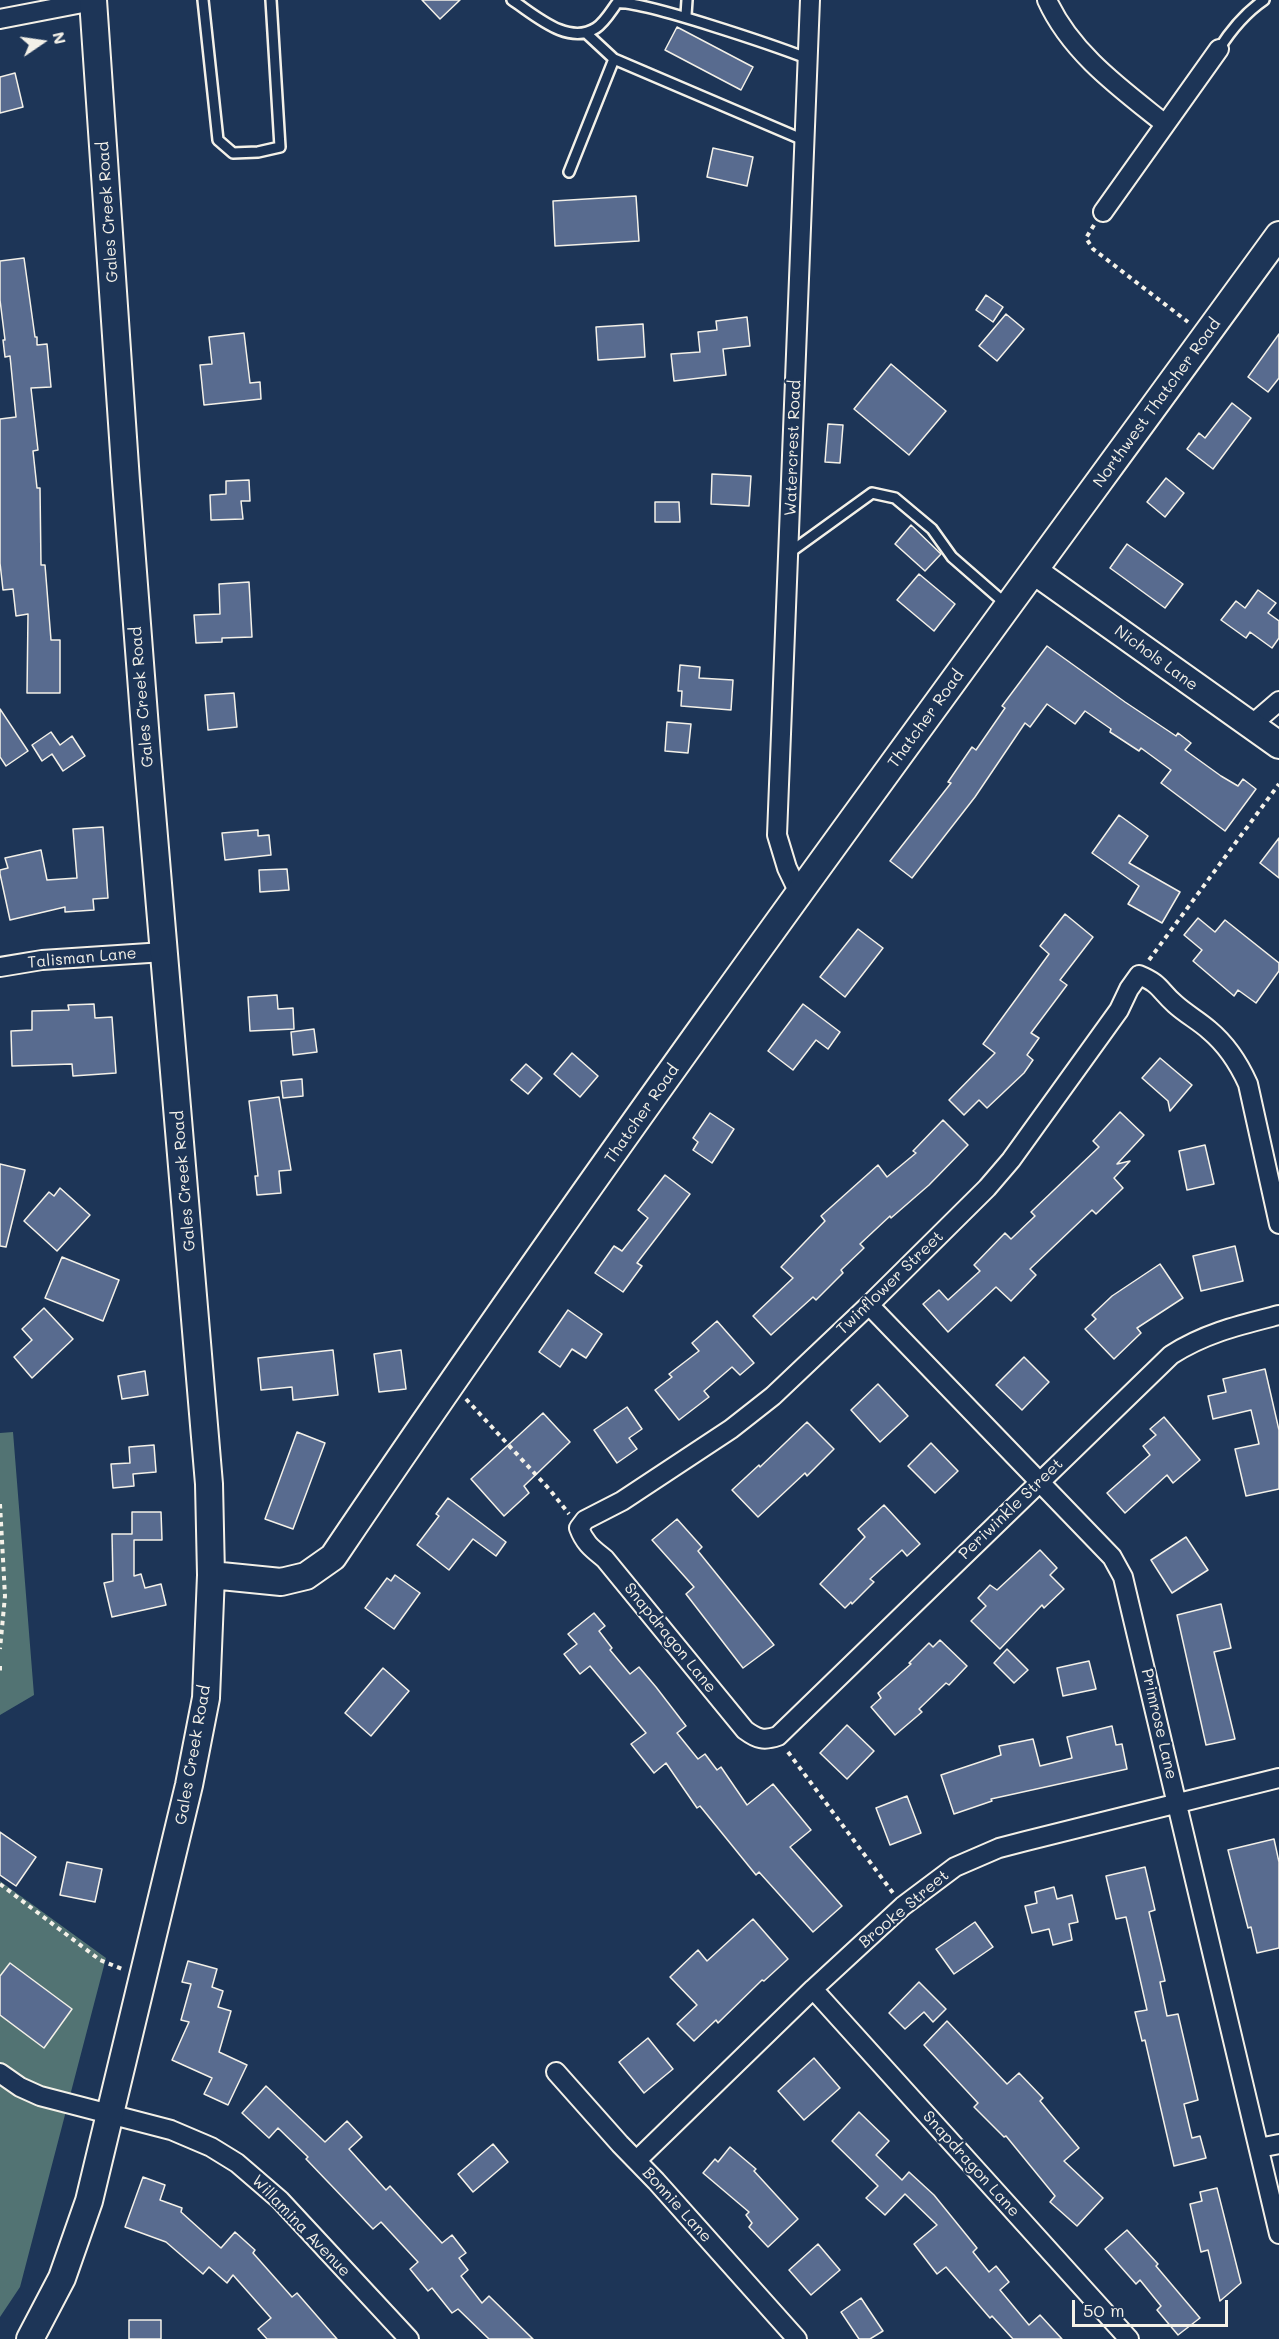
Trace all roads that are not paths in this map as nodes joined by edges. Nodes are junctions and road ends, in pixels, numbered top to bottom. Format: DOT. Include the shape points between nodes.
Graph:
graph roads {
  1 [pos="202,0"];
  2 [pos="271,0"];
  3 [pos="512,0"];
  4 [pos="623,0"];
  5 [pos="687,0"];
  6 [pos="810,0"];
  7 [pos="1047,0"];
  8 [pos="1264,0"];
  9 [pos="93,1"];
  10 [pos="686,15"];
  11 [pos="0,19"];
  12 [pos="586,33"];
  13 [pos="1219,50"];
  14 [pos="614,59"];
  15 [pos="809,59"];
  16 [pos="1164,124"];
  17 [pos="806,141"];
  18 [pos="569,172"];
  19 [pos="1103,212"];
  20 [pos="1279,235"];
  21 [pos="789,553"];
  22 [pos="1034,571"];
  23 [pos="1008,606"];
  24 [pos="1279,701"];
  25 [pos="1250,726"];
  26 [pos="1279,745"];
  27 [pos="799,892"];
  28 [pos="164,952"];
  29 [pos="0,967"];
  30 [pos="1279,1224"];
  31 [pos="868,1305"];
  32 [pos="1279,1315"];
  33 [pos="1040,1482"];
  34 [pos="579,1528"];
  35 [pos="211,1575"];
  36 [pos="772,1738"];
  37 [pos="1279,1778"];
  38 [pos="1178,1805"];
  39 [pos="813,1989"];
  40 [pos="556,2072"];
  41 [pos="0,2073"];
  42 [pos="109,2114"];
  43 [pos="1279,2144"];
  44 [pos="1259,2148"];
  45 [pos="637,2160"];
  46 [pos="1279,2234"];
  47 [pos="30,2339"];
  48 [pos="409,2339"];
  49 [pos="797,2339"];
  50 [pos="1129,2339"];
  1 -- 2 [label="lane" via="218,140 233,153 280,147"];
  3 -- 12 [label="lane" via="552,26"];
  4 -- 10 [label="lane"];
  4 -- 12 [label="lane" via="598,27"];
  5 -- 10 [label="lane"];
  6 -- 15 [label="street, Watercrest Road"];
  7 -- 16 [label="street" via="1068,36 1101,73"];
  8 -- 13 [label="lane" via="1236,25"];
  9 -- 11 [label="street"];
  9 -- 28 [label="main road, Gales Creek Road"];
  10 -- 15 [label="lane"];
  12 -- 14 [label="lane"];
  13 -- 16 [label="street"];
  14 -- 17 [label="lane"];
  14 -- 18 [label="lane"];
  15 -- 17 [label="street, Watercrest Road"];
  16 -- 19 [label="street"];
  17 -- 21 [label="street, Watercrest Road"];
  20 -- 22 [label="main road, Northwest Thatcher Road"];
  21 -- 23 [label="lane" via="872,493 895,498 932,529 952,557"];
  21 -- 27 [label="street, Watercrest Road" via="777,835"];
  22 -- 23 [label="main road, Thatcher Road"];
  22 -- 25 [label="main road, Nichols Lane"];
  23 -- 27 [label="main road, Thatcher Road"];
  24 -- 25 [label="street"];
  25 -- 26 [label="main road, Nichols Lane"];
  27 -- 35 [label="main road, Thatcher Road" via="449,1384 333,1557 306,1576 282,1582"];
  28 -- 29 [label="street, Talisman Lane" via="42,960"];
  28 -- 35 [label="main road, Gales Creek Road" via="209,1484"];
  30 -- 31 [label="street, Twinflower Street" via="1242,1071 1209,1030 1174,1004 1155,982 1139,975 1119,1010 1011,1160"];
  31 -- 33 [label="street, Primrose Lane"];
  31 -- 34 [label="street, Twinflower Street" via="773,1396 731,1429 622,1502 585,1520"];
  32 -- 33 [label="street, Periwinkle Street" via="1213,1332 1171,1355"];
  33 -- 36 [label="street, Periwinkle Street"];
  33 -- 38 [label="street, Primrose Lane" via="1112,1557 1123,1577"];
  34 -- 36 [label="street, Snapdragon Lane" via="591,1550 605,1559 745,1731 755,1737"];
  35 -- 42 [label="main road, Gales Creek Road" via="206,1698 144,1978"];
  37 -- 38 [label="street, Brooke Street"];
  38 -- 39 [label="street, Brooke Street" via="999,1848 955,1867 903,1906"];
  38 -- 44 [label="street, Primrose Lane"];
  39 -- 45 [label="street, Brooke Street"];
  39 -- 50 [label="street, Snapdragon Lane"];
  40 -- 45 [label="street, Bonnie Lane"];
  41 -- 42 [label="street, Willamina Avenue" via="40,2096"];
  42 -- 47 [label="main road, Gales Creek Road" via="74,2248"];
  42 -- 48 [label="street, Willamina Avenue" via="187,2136 237,2163 280,2200"];
  43 -- 44 [label="street"];
  44 -- 46 [label="street, Primrose Lane"];
  45 -- 49 [label="street, Bonnie Lane"];
}
